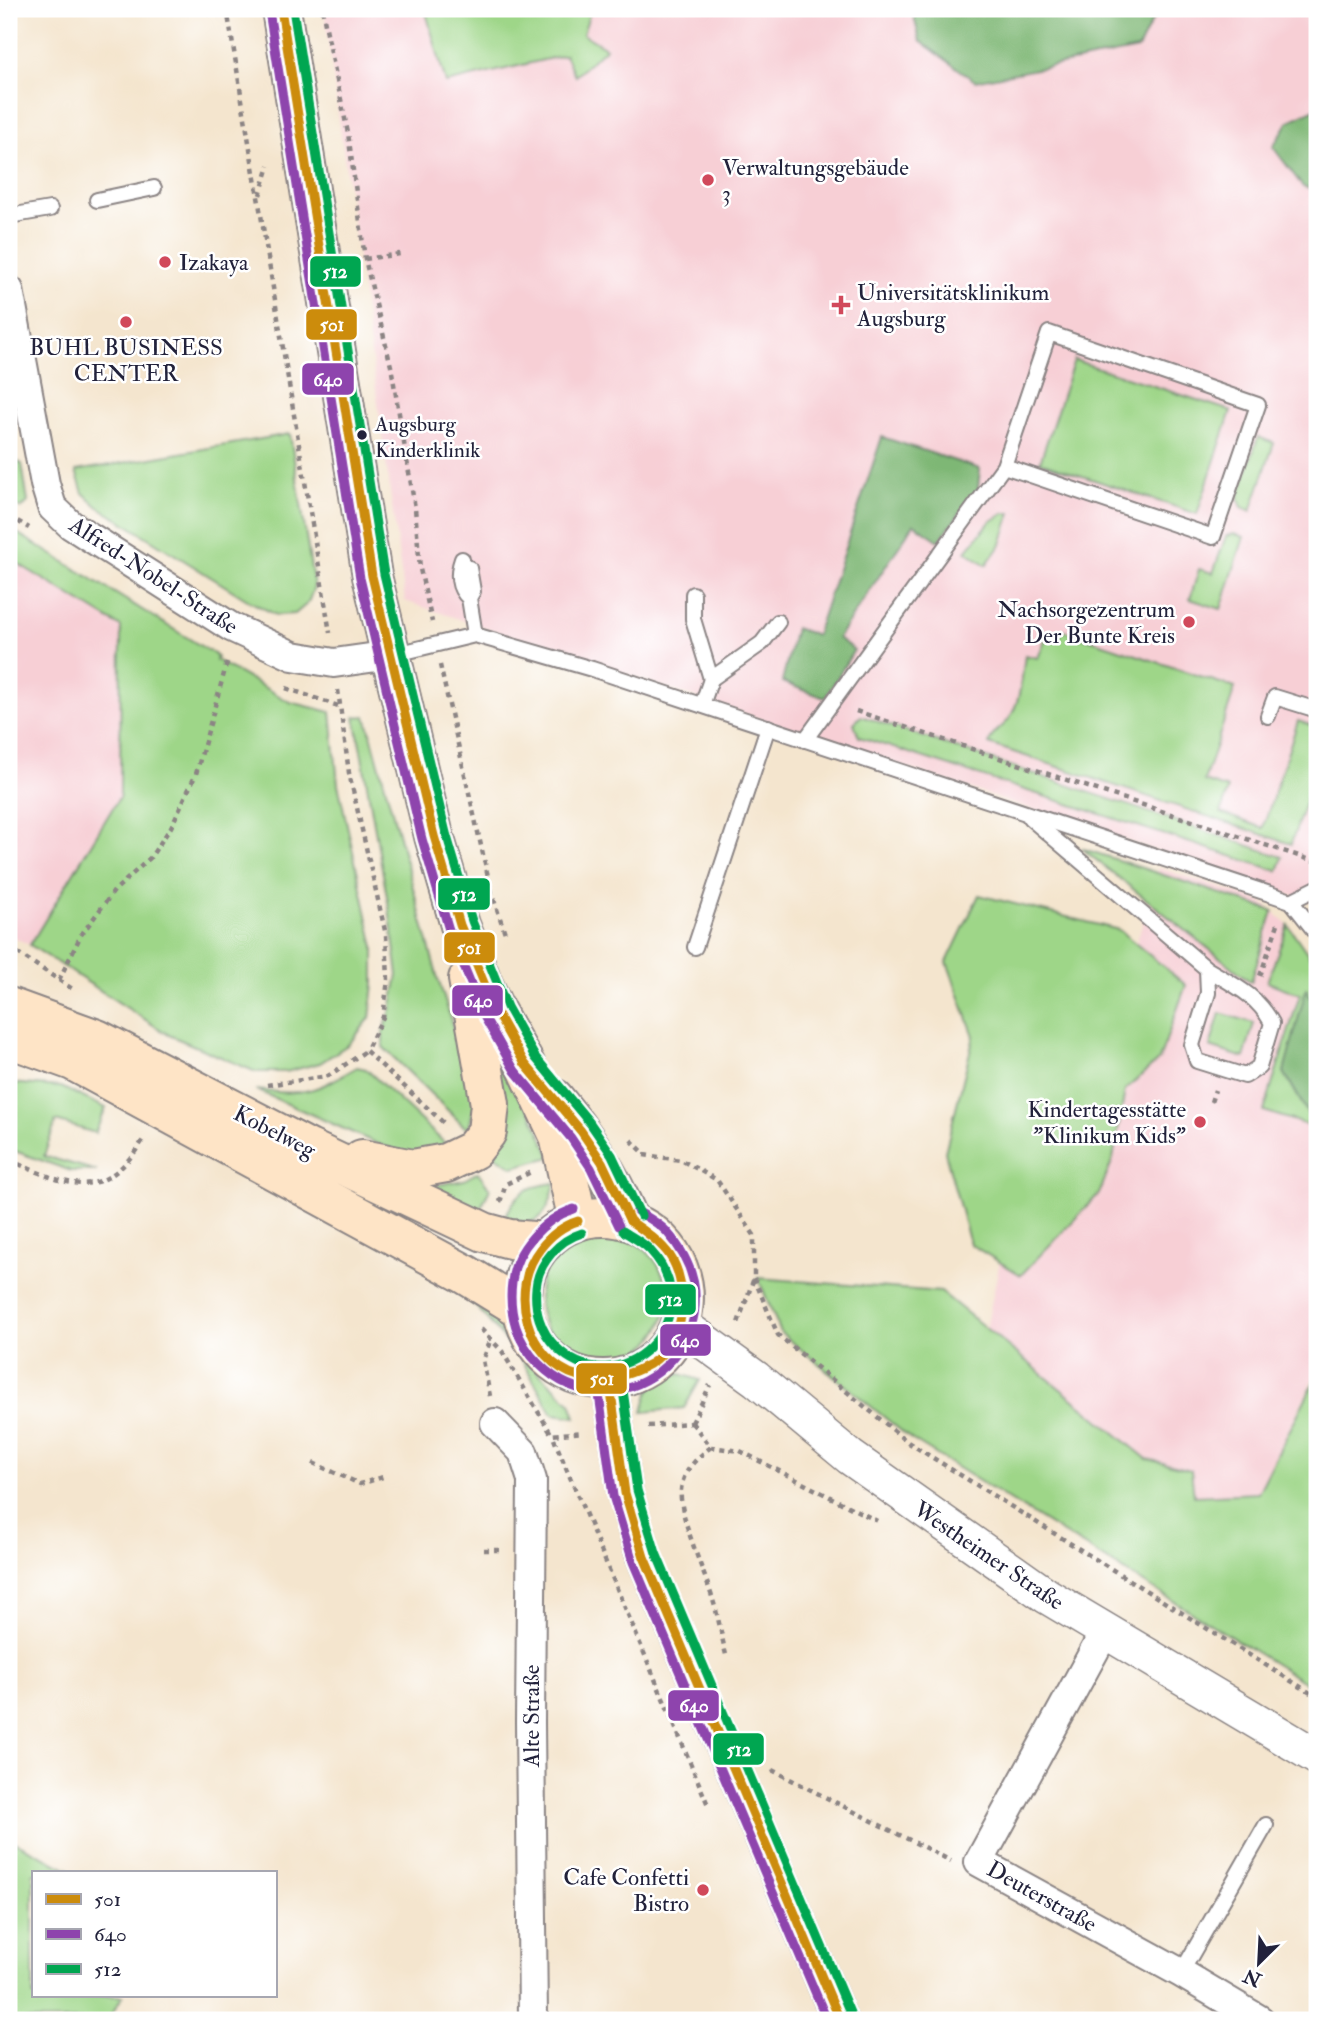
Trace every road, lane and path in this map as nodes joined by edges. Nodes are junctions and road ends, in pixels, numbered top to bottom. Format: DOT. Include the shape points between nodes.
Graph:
graph roads {
  1 [pos="227,9"];
  2 [pos="281,9"];
  3 [pos="321,9"];
  4 [pos="154,188"];
  5 [pos="97,200"];
  6 [pos="50,209"];
  7 [pos="9,216"];
  8 [pos="400,254"];
  9 [pos="365,259"];
  10 [pos="9,290"];
  11 [pos="1004,467"];
  12 [pos="466,564"];
  13 [pos="693,594"];
  14 [pos="778,622"];
  15 [pos="231,627"];
  16 [pos="475,635"];
  17 [pos="436,643"];
  18 [pos="391,655"];
  19 [pos="334,663"];
  20 [pos="711,679"];
  21 [pos="832,703"];
  22 [pos="702,705"];
  23 [pos="1317,710"];
  24 [pos="1268,716"];
  25 [pos="768,727"];
  26 [pos="805,740"];
  27 [pos="1023,812"];
  28 [pos="1317,862"];
  29 [pos="1317,888"];
  30 [pos="1291,901"];
  31 [pos="460,925"];
  32 [pos="1317,934"];
  33 [pos="508,942"];
  34 [pos="9,947"];
  35 [pos="695,947"];
  36 [pos="1207,969"];
  37 [pos="9,979"];
  38 [pos="59,980"];
  39 [pos="81,995"];
  40 [pos="1253,996"];
  41 [pos="9,1007"];
  42 [pos="9,1038"];
  43 [pos="97,1039"];
  44 [pos="366,1051"];
  45 [pos="525,1064"];
  46 [pos="255,1081"];
  47 [pos="163,1110"];
  48 [pos="626,1136"];
  49 [pos="309,1149"];
  50 [pos="473,1150"];
  51 [pos="9,1160"];
  52 [pos="506,1184"];
  53 [pos="578,1221"];
  54 [pos="630,1221"];
  55 [pos="545,1242"];
  56 [pos="754,1278"];
  57 [pos="522,1309"];
  58 [pos="473,1320"];
  59 [pos="680,1324"];
  60 [pos="491,1339"];
  61 [pos="724,1356"];
  62 [pos="609,1378"];
  63 [pos="495,1423"];
  64 [pos="614,1429"];
  65 [pos="313,1464"];
  66 [pos="386,1476"];
  67 [pos="687,1522"];
  68 [pos="1104,1630"];
  69 [pos="1317,1697"];
  70 [pos="1317,1757"];
  71 [pos="768,1768"];
  72 [pos="1266,1825"];
  73 [pos="979,1862"];
  74 [pos="1181,1973"];
  75 [pos="533,2020"];
  76 [pos="840,2020"];
  77 [pos="1260,2020"];
  1 -- 19 [label="path"];
  2 -- 18 [label="main road" via="372,576"];
  3 -- 9 [label="path" via="348,133"];
  4 -- 5 [label="lane"];
  6 -- 7 [label="lane"];
  8 -- 9 [label="path"];
  9 -- 17 [label="path" via="391,366"];
  10 -- 15 [label="street, Alfred-Nobel-Straße" via="52,507 71,525"];
  11 -- 11 [label="lane" via="1049,333 1258,405 1213,537"];
  11 -- 21 [label="lane"];
  12 -- 16 [label="lane" via="457,571 463,593 470,598"];
  13 -- 20 [label="lane" via="693,619"];
  14 -- 20 [label="lane" via="762,643"];
  15 -- 19 [label="street, Alfred-Nobel-Straße" via="293,656"];
  15 -- 38 [label="path" via="227,667 204,747 171,827 150,858 114,891 81,935"];
  16 -- 17 [label="lane"];
  16 -- 22 [label="lane"];
  17 -- 18 [label="lane"];
  17 -- 33 [label="path" via="489,881"];
  18 -- 19 [label="street, Alfred-Nobel-Straße"];
  18 -- 31 [label="main road"];
  19 -- 44 [label="path" via="349,773 386,935 388,980 383,1017"];
  20 -- 22 [label="lane"];
  21 -- 26 [label="lane"];
  21 -- 28 [label="path"];
  22 -- 25 [label="lane"];
  23 -- 24 [label="lane" via="1275,697"];
  25 -- 26 [label="lane"];
  25 -- 35 [label="lane"];
  26 -- 27 [label="lane"];
  27 -- 30 [label="lane"];
  27 -- 36 [label="lane"];
  29 -- 30 [label="lane"];
  30 -- 32 [label="lane"];
  30 -- 40 [label="path" via="1280,918"];
  31 -- 45 [label="main road" via="496,1012"];
  31 -- 50 [label="main road" via="491,1104 487,1132"];
  34 -- 38 [label="path"];
  36 -- 40 [label="lane"];
  36 -- 40 [label="lane" via="1208,993 1192,1045 1197,1061 1245,1076 1259,1067 1272,1024"];
  37 -- 43 [label="main road"];
  38 -- 39 [label="path"];
  41 -- 43 [label="main road, Kobelweg"];
  42 -- 47 [label="main road, Kobelweg" via="73,1061"];
  43 -- 49 [label="main road, Kobelweg"];
  44 -- 46 [label="path, Kobelweg" via="328,1076 267,1086"];
  44 -- 50 [label="path"];
  45 -- 53 [label="main road" via="559,1136"];
  45 -- 54 [label="main road" via="602,1162"];
  47 -- 51 [label="path" via="116,1174 91,1184 62,1183"];
  47 -- 57 [label="main road, Kobelweg"];
  48 -- 56 [label="path" via="645,1154 681,1160 717,1180 754,1235"];
  49 -- 50 [label="main road" via="413,1169 446,1163"];
  49 -- 55 [label="main road, Kobelweg" via="484,1232"];
  50 -- 52 [label="path"];
  53 -- 54 [label="main road" via="594,1217"];
  53 -- 55 [label="main road"];
  54 -- 59 [label="main road" via="652,1233 678,1265 684,1305"];
  55 -- 57 [label="main road" via="523,1281"];
  56 -- 61 [label="path"];
  56 -- 69 [label="path" via="778,1335 909,1443"];
  57 -- 62 [label="main road" via="534,1340 563,1369 582,1377"];
  58 -- 60 [label="path"];
  59 -- 61 [label="street, Westheimer Straße"];
  59 -- 62 [label="main road" via="658,1358 641,1370"];
  60 -- 63 [label="path" via="483,1360"];
  60 -- 64 [label="path" via="552,1435"];
  61 -- 68 [label="street, Westheimer Straße" via="908,1500"];
  62 -- 64 [label="street"];
  63 -- 75 [label="street, Alte Straße" via="523,1452 532,1480"];
  64 -- 67 [label="path" via="692,1423 711,1447 687,1471 681,1491"];
  64 -- 76 [label="street" via="627,1503 652,1577"];
  65 -- 66 [label="path" via="360,1484"];
  68 -- 70 [label="street, Westheimer Straße"];
  68 -- 73 [label="street, Deuterstraße"];
  71 -- 73 [label="path" via="955,1863"];
  72 -- 74 [label="lane"];
  73 -- 74 [label="street, Deuterstraße"];
  74 -- 77 [label="street, Deuterstraße"];
}
